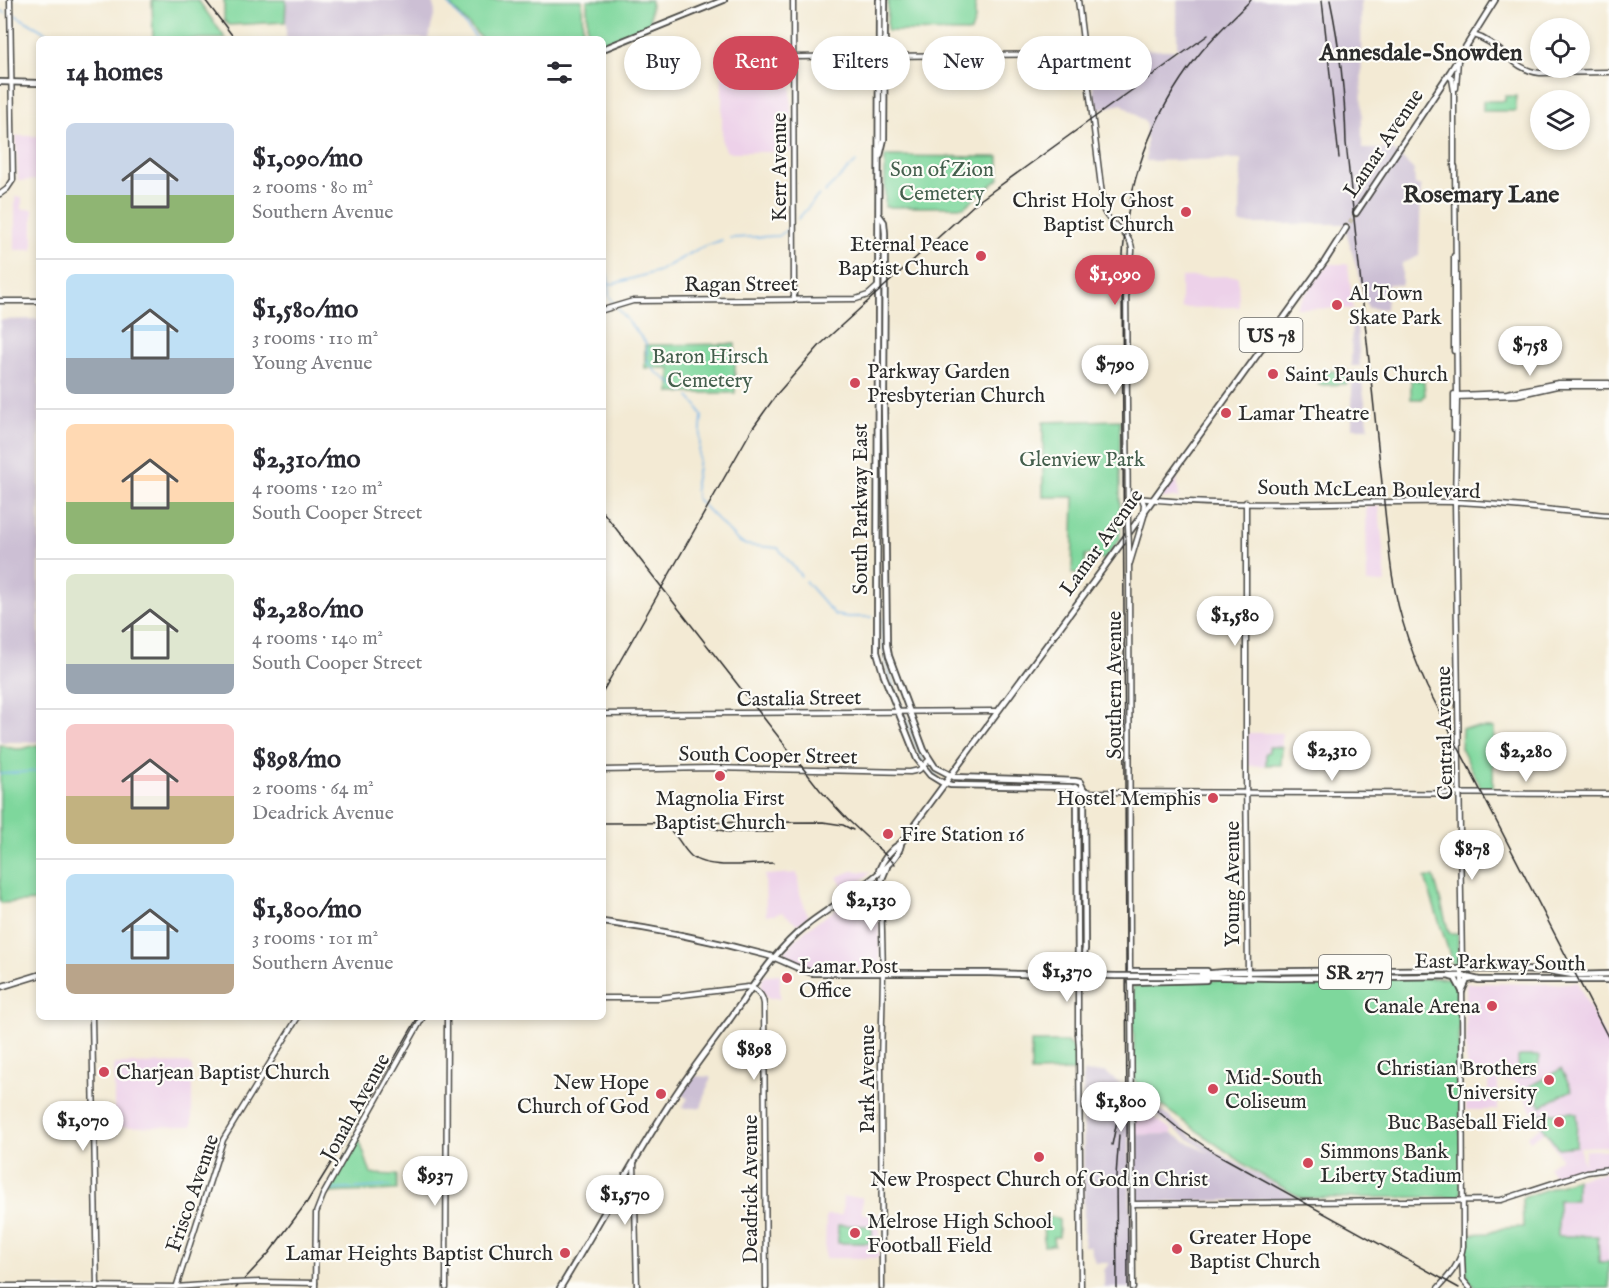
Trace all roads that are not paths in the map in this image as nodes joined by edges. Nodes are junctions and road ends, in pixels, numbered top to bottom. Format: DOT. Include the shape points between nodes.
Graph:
graph roads {
  1 [pos="10,0"];
  2 [pos="724,0"];
  3 [pos="793,0"];
  4 [pos="879,0"];
  5 [pos="885,0"];
  6 [pos="1078,0"];
  7 [pos="1495,0"];
  8 [pos="1473,35"];
  9 [pos="794,36"];
  10 [pos="881,36"];
  11 [pos="883,36"];
  12 [pos="1083,36"];
  13 [pos="606,48"];
  14 [pos="1017,55"];
  15 [pos="910,56"];
  16 [pos="1459,58"];
  17 [pos="1609,72"];
  18 [pos="1448,75"];
  19 [pos="0,82"];
  20 [pos="11,82"];
  21 [pos="36,83"];
  22 [pos="794,90"];
  23 [pos="883,90"];
  24 [pos="1089,90"];
  25 [pos="1454,91"];
  26 [pos="0,195"];
  27 [pos="1356,213"];
  28 [pos="879,215"];
  29 [pos="1346,228"];
  30 [pos="878,286"];
  31 [pos="794,299"];
  32 [pos="0,301"];
  33 [pos="36,301"];
  34 [pos="606,310"];
  35 [pos="1607,384"];
  36 [pos="1456,396"];
  37 [pos="1128,497"];
  38 [pos="1139,499"];
  39 [pos="1152,500"];
  40 [pos="1246,502"];
  41 [pos="1455,502"];
  42 [pos="1128,507"];
  43 [pos="1146,510"];
  44 [pos="1142,515"];
  45 [pos="1609,515"];
  46 [pos="1129,567"];
  47 [pos="910,711"];
  48 [pos="996,711"];
  49 [pos="898,712"];
  50 [pos="606,714"];
  51 [pos="929,760"];
  52 [pos="922,767"];
  53 [pos="606,770"];
  54 [pos="942,772"];
  55 [pos="949,776"];
  56 [pos="939,781"];
  57 [pos="1078,781"];
  58 [pos="1075,788"];
  59 [pos="938,790"];
  60 [pos="1084,790"];
  61 [pos="1130,791"];
  62 [pos="1247,791"];
  63 [pos="1459,793"];
  64 [pos="1609,794"];
  65 [pos="901,843"];
  66 [pos="889,862"];
  67 [pos="879,870"];
  68 [pos="881,890"];
  69 [pos="1078,901"];
  70 [pos="1085,901"];
  71 [pos="606,922"];
  72 [pos="782,948"];
  73 [pos="765,954"];
  74 [pos="1084,957"];
  75 [pos="775,958"];
  76 [pos="771,963"];
  77 [pos="1462,969"];
  78 [pos="1130,971"];
  79 [pos="1224,972"];
  80 [pos="883,974"];
  81 [pos="1609,974"];
  82 [pos="1248,975"];
  83 [pos="36,976"];
  84 [pos="1080,976"];
  85 [pos="1102,976"];
  86 [pos="1173,976"];
  87 [pos="1449,976"];
  88 [pos="1462,976"];
  89 [pos="1228,978"];
  90 [pos="1473,979"];
  91 [pos="1609,980"];
  92 [pos="1131,982"];
  93 [pos="0,987"];
  94 [pos="752,988"];
  95 [pos="1462,991"];
  96 [pos="606,998"];
  97 [pos="92,1020"];
  98 [pos="296,1020"];
  99 [pos="421,1020"];
  100 [pos="447,1020"];
  101 [pos="634,1162"];
  102 [pos="1609,1169"];
  103 [pos="1463,1200"];
  104 [pos="1132,1204"];
  105 [pos="1461,1255"];
  106 [pos="0,1286"];
  107 [pos="315,1286"];
  108 [pos="97,1287"];
  109 [pos="176,1288"];
  110 [pos="446,1288"];
  111 [pos="561,1288"];
  112 [pos="637,1288"];
  113 [pos="766,1288"];
  114 [pos="882,1288"];
  115 [pos="1081,1288"];
  116 [pos="1133,1288"];
  117 [pos="1438,1288"];
  118 [pos="1470,1288"];
  1 -- 20 [label="main road"];
  2 -- 13 [label="main road"];
  3 -- 9 [label="main road, Kerr Avenue"];
  4 -- 10 [label="main road, South Parkway East"];
  5 -- 11 [label="main road, South Parkway East"];
  6 -- 12 [label="main road, Southern Avenue"];
  7 -- 8 [label="main road, Lamar Avenue"];
  8 -- 16 [label="main road, Lamar Avenue"];
  8 -- 17 [label="main road" via="1490,42 1529,71"];
  14 -- 15 [label="main road"];
  16 -- 18 [label="main road, Lamar Avenue"];
  16 -- 25 [label="main road, Central Avenue"];
  18 -- 25 [label="main road, Central Avenue"];
  18 -- 27 [label="main road, Lamar Avenue"];
  19 -- 20 [label="main road"];
  20 -- 21 [label="main road"];
  20 -- 26 [label="main road" via="13,180"];
  22 -- 31 [label="main road, Kerr Avenue"];
  23 -- 28 [label="main road, South Parkway East"];
  24 -- 37 [label="main road, Southern Avenue" via="1104,211 1132,248 1126,283"];
  25 -- 36 [label="main road, Central Avenue"];
  28 -- 30 [label="main road, South Parkway East"];
  28 -- 47 [label="main road, South Parkway East" via="885,233 887,645"];
  29 -- 39 [label="main road, Lamar Avenue / US 78"];
  30 -- 31 [label="main road, Ragan Street" via="856,299"];
  30 -- 49 [label="main road, South Parkway East" via="877,652"];
  31 -- 34 [label="main road, Ragan Street" via="633,301"];
  32 -- 33 [label="main road"];
  35 -- 36 [label="main road"];
  36 -- 41 [label="main road, Central Avenue"];
  37 -- 38 [label="main road, South McLean Boulevard"];
  37 -- 42 [label="main road, Southern Avenue"];
  38 -- 39 [label="main road, South McLean Boulevard"];
  38 -- 42 [label="main road"];
  38 -- 44 [label="main road" via="1144,507"];
  39 -- 40 [label="main road, South McLean Boulevard"];
  39 -- 43 [label="main road, Lamar Avenue / US 78"];
  40 -- 41 [label="main road, South McLean Boulevard"];
  40 -- 62 [label="main road, Young Avenue"];
  41 -- 45 [label="main road, South McLean Boulevard"];
  41 -- 63 [label="main road, Central Avenue"];
  42 -- 46 [label="main road, Southern Avenue, bridge"];
  43 -- 44 [label="main road, Lamar Avenue / US 78"];
  43 -- 46 [label="main road"];
  44 -- 48 [label="main road, Lamar Avenue / US 78"];
  46 -- 61 [label="main road, Southern Avenue"];
  47 -- 48 [label="main road, Castalia Street"];
  47 -- 49 [label="main road, Castalia Street"];
  47 -- 51 [label="main road, South Parkway East"];
  48 -- 55 [label="main road, Lamar Avenue / US 78"];
  49 -- 50 [label="main road, Castalia Street"];
  49 -- 52 [label="main road, South Parkway East"];
  51 -- 52 [label="main road"];
  51 -- 54 [label="main road, South Parkway East"];
  52 -- 53 [label="main road, South Cooper Street" via="915,772"];
  52 -- 56 [label="main road, South Parkway East"];
  54 -- 55 [label="main road, South Parkway East"];
  54 -- 56 [label="main road"];
  55 -- 56 [label="main road, Lamar Avenue / US 78"];
  55 -- 57 [label="main road"];
  56 -- 58 [label="main road" via="951,785"];
  56 -- 59 [label="main road, Lamar Avenue / US 78"];
  56 -- 59 [label="main road"];
  57 -- 58 [label="main road"];
  57 -- 60 [label="main road"];
  58 -- 60 [label="main road"];
  58 -- 69 [label="main road"];
  59 -- 65 [label="main road, Lamar Avenue / US 78"];
  60 -- 61 [label="main road"];
  60 -- 70 [label="main road"];
  61 -- 62 [label="main road"];
  61 -- 78 [label="main road, Southern Avenue"];
  62 -- 63 [label="main road"];
  62 -- 82 [label="main road, Young Avenue"];
  63 -- 64 [label="main road"];
  63 -- 77 [label="main road, Central Avenue"];
  65 -- 66 [label="main road, Lamar Avenue / US 78"];
  65 -- 67 [label="main road, Lamar Avenue / US 78"];
  66 -- 67 [label="main road, Lamar Avenue / US 78"];
  66 -- 68 [label="main road"];
  67 -- 68 [label="main road, Park Avenue"];
  67 -- 72 [label="main road, Lamar Avenue / US 78"];
  68 -- 80 [label="main road, Park Avenue"];
  69 -- 70 [label="main road"];
  69 -- 84 [label="main road"];
  70 -- 74 [label="main road"];
  71 -- 73 [label="main road"];
  72 -- 73 [label="main road"];
  72 -- 75 [label="main road, Lamar Avenue / US 78"];
  73 -- 75 [label="main road"];
  73 -- 76 [label="main road"];
  74 -- 84 [label="main road"];
  74 -- 85 [label="main road" via="1090,970"];
  75 -- 76 [label="main road, Lamar Avenue / US 78"];
  75 -- 80 [label="main road, SR 277" via="813,973"];
  76 -- 94 [label="main road, Lamar Avenue / US 78"];
  77 -- 81 [label="main road, East Parkway South / SR 277"];
  77 -- 82 [label="main road, East Parkway South / SR 277"];
  77 -- 88 [label="main road, Central Avenue"];
  78 -- 79 [label="main road"];
  78 -- 92 [label="main road, Southern Avenue"];
  79 -- 82 [label="main road, East Parkway South / SR 277"];
  79 -- 86 [label="main road, East Parkway South / SR 277"];
  80 -- 84 [label="main road, SR 277, bridge"];
  80 -- 114 [label="main road, Park Avenue"];
  82 -- 87 [label="main road, East Parkway South / SR 277"];
  82 -- 89 [label="main road, East Parkway South / SR 277"];
  83 -- 93 [label="main road"];
  84 -- 85 [label="main road, East Parkway South / SR 277"];
  84 -- 115 [label="main road, bridge"];
  85 -- 86 [label="main road, East Parkway South / SR 277, bridge"];
  86 -- 89 [label="main road, East Parkway South / SR 277"];
  87 -- 88 [label="main road, East Parkway South / SR 277"];
  87 -- 95 [label="main road" via="1455,978"];
  88 -- 90 [label="main road, East Parkway South / SR 277"];
  88 -- 95 [label="main road, Central Avenue"];
  89 -- 92 [label="main road"];
  90 -- 91 [label="main road, East Parkway South / SR 277"];
  90 -- 95 [label="main road" via="1467,980"];
  92 -- 104 [label="main road, Southern Avenue"];
  94 -- 96 [label="main road" via="658,998"];
  94 -- 101 [label="main road, Lamar Avenue / US 78" via="676,1093"];
  94 -- 113 [label="main road, Deadrick Avenue" via="764,1004"];
  95 -- 103 [label="main road, Central Avenue"];
  97 -- 108 [label="main road"];
  98 -- 109 [label="main road, Frisco Avenue" via="223,1140"];
  99 -- 107 [label="main road, Jonah Avenue" via="323,1195 316,1214"];
  100 -- 110 [label="main road"];
  101 -- 111 [label="main road, Lamar Avenue / US 78"];
  101 -- 112 [label="main road"];
  102 -- 103 [label="main road" via="1587,1172 1501,1200"];
  103 -- 104 [label="main road"];
  103 -- 105 [label="main road, Central Avenue"];
  104 -- 116 [label="main road, Southern Avenue"];
  105 -- 117 [label="main road"];
  105 -- 118 [label="main road, Central Avenue" via="1463,1280"];
  106 -- 108 [label="main road"];
  107 -- 109 [label="main road, bridge" via="260,1282"];
  108 -- 109 [label="main road"];
}
